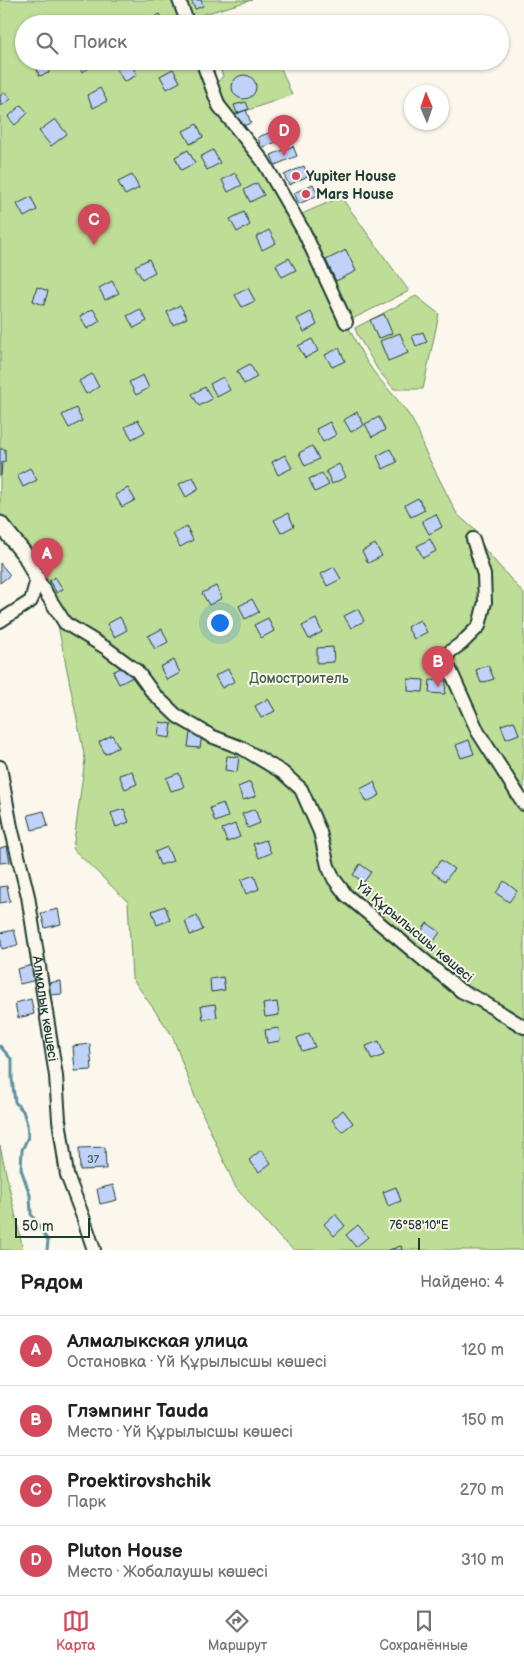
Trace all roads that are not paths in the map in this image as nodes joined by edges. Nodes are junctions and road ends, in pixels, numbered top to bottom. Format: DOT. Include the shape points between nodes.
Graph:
graph roads {
  1 [pos="179,0"];
  2 [pos="185,15"];
  3 [pos="205,70"];
  4 [pos="346,322"];
  5 [pos="0,524"];
  6 [pos="473,539"];
  7 [pos="37,579"];
  8 [pos="0,621"];
  9 [pos="0,767"];
  10 [pos="524,804"];
  11 [pos="524,1027"];
  12 [pos="94,1250"];
  1 -- 2 [label="street"];
  3 -- 4 [label="street" via="219,106 263,161 304,232"];
  5 -- 7 [label="street" via="26,556"];
  6 -- 10 [label="street" via="484,575 485,602 479,626 448,653 447,663 478,732"];
  7 -- 8 [label="street" via="31,601"];
  7 -- 11 [label="street, Үй Құрылысшы көшесі" via="65,623 137,670 153,693 178,716 211,736 242,748 282,772 301,789 320,832 328,866 346,895 461,991"];
  9 -- 12 [label="street, Алмалық көшесі" via="28,896 56,1076 67,1175"];
}
